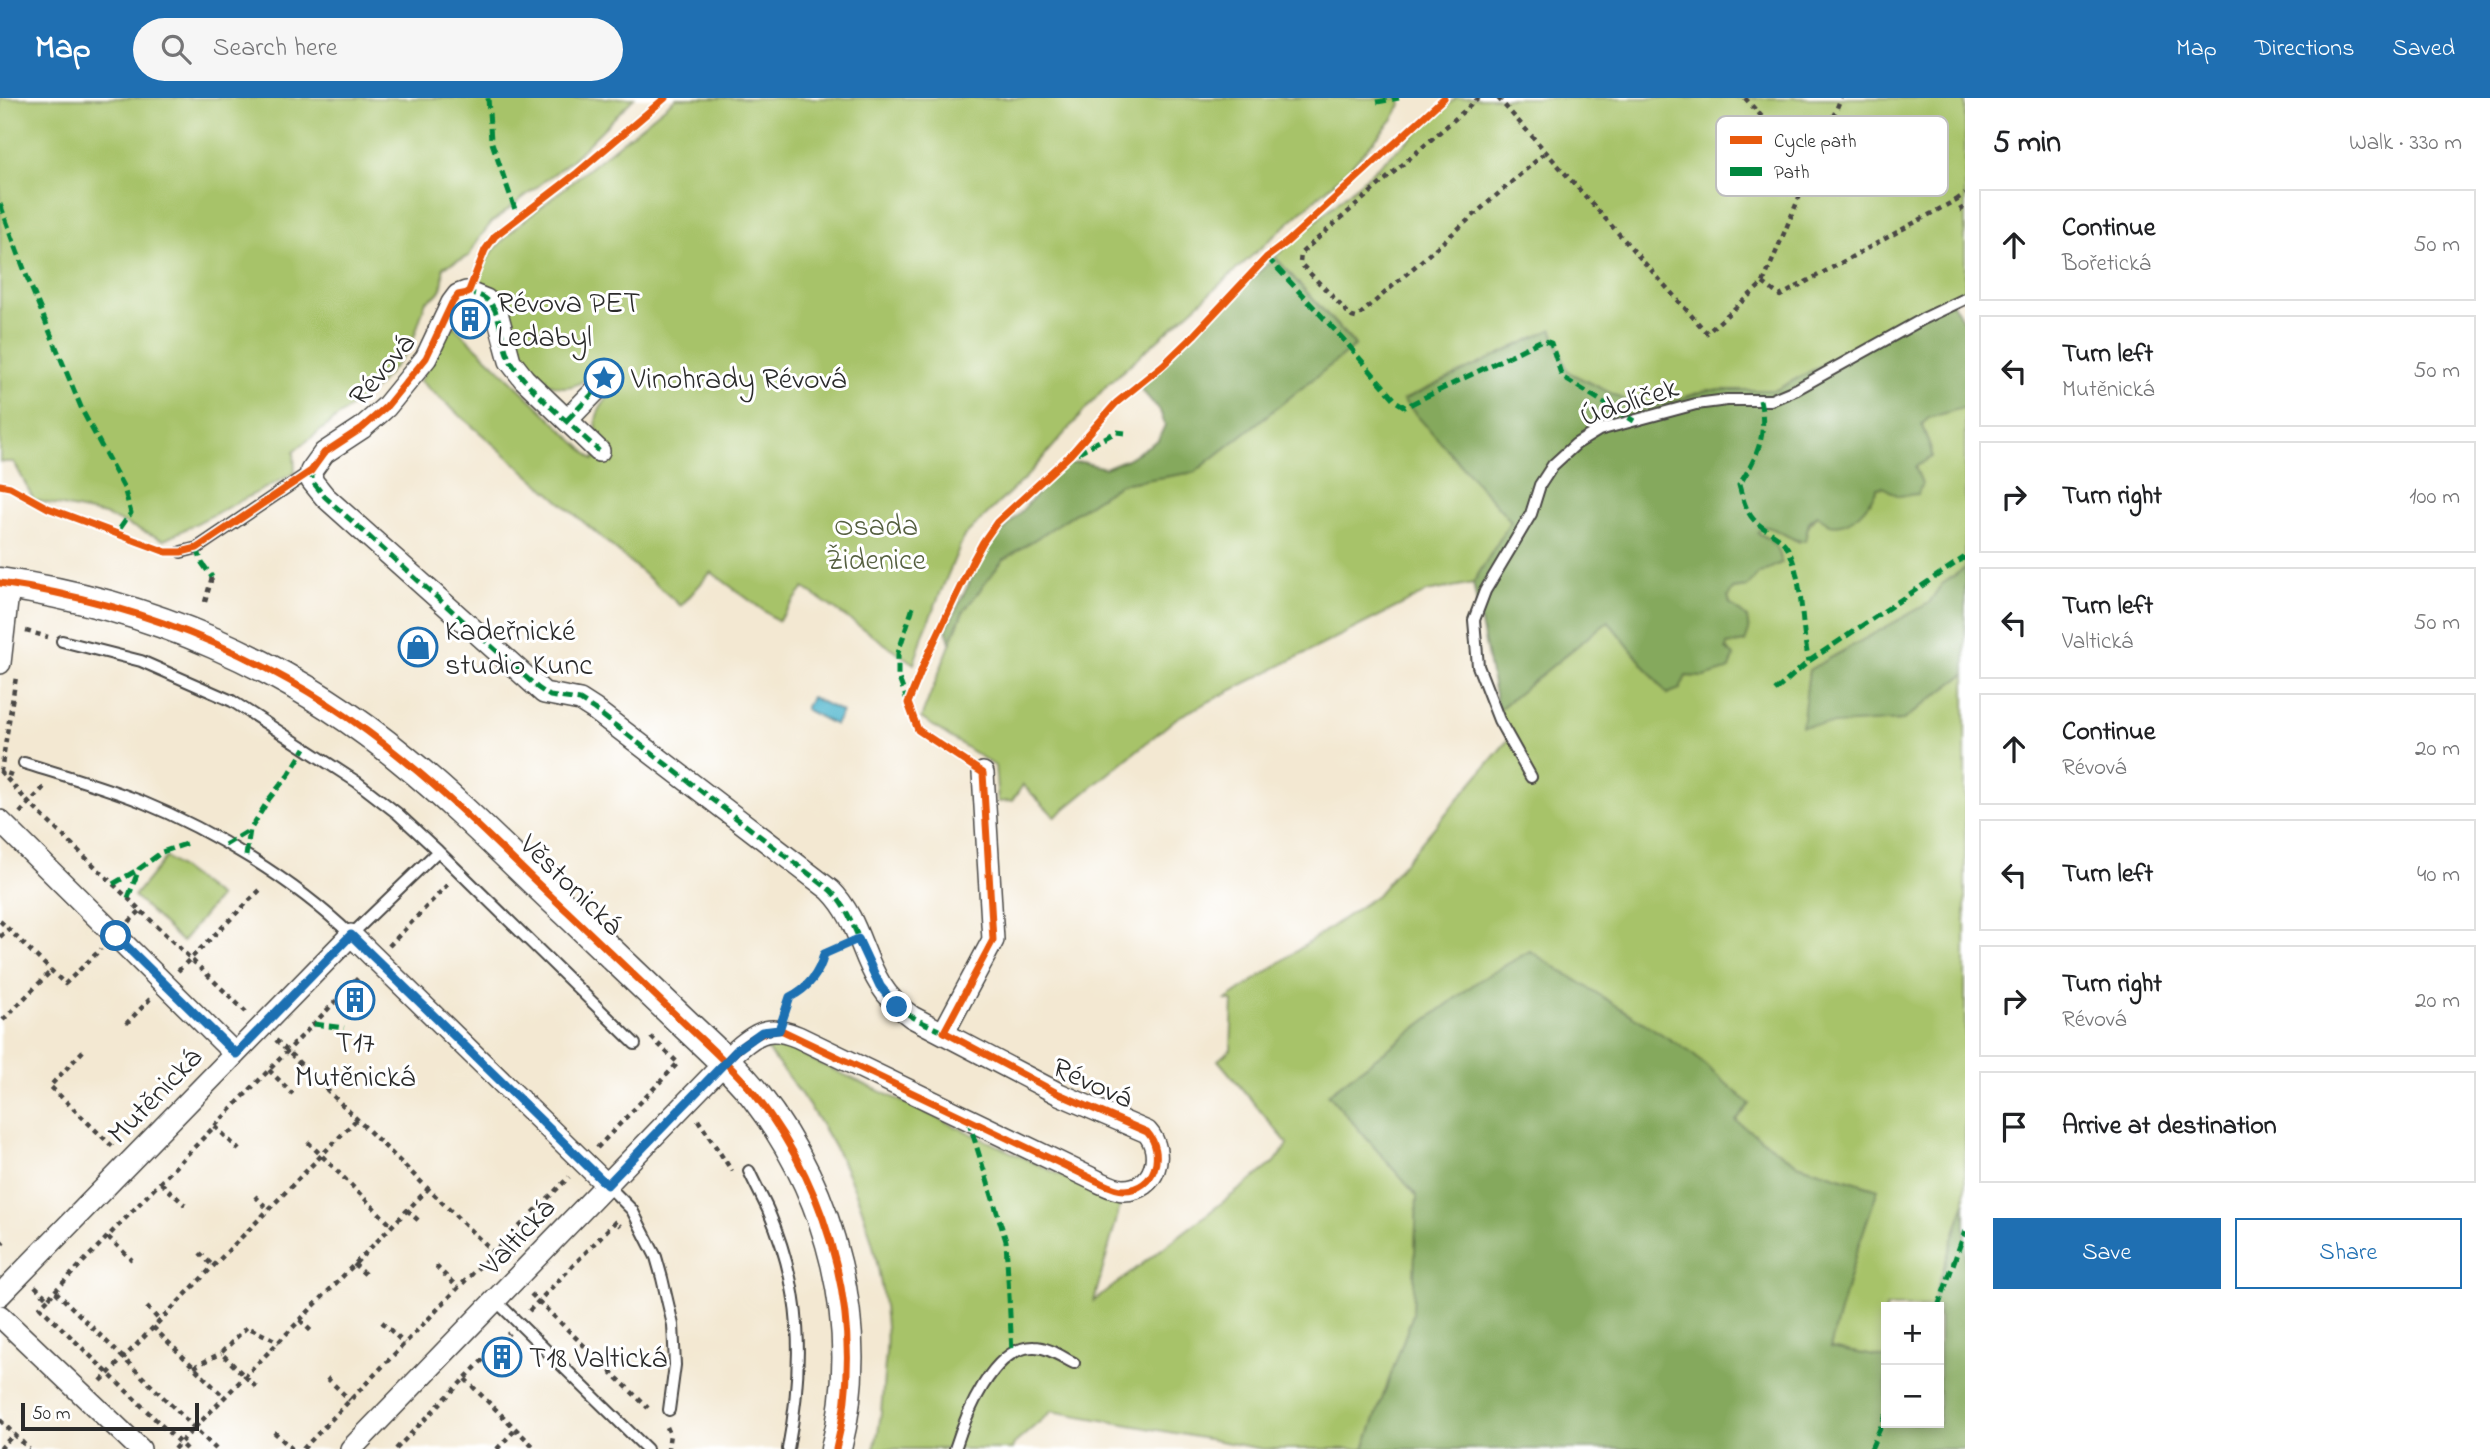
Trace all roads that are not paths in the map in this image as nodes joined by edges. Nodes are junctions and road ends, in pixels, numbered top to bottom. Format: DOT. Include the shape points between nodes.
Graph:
graph roads {
  1 [pos="1965,299"];
  2 [pos="602,384"];
  3 [pos="567,420"];
  4 [pos="599,451"];
  5 [pos="312,471"];
  6 [pos="181,552"];
  7 [pos="5,584"];
  8 [pos="62,641"];
  9 [pos="0,663"];
  10 [pos="24,763"];
  11 [pos="982,773"];
  12 [pos="1531,777"];
  13 [pos="0,821"];
  14 [pos="438,851"];
  15 [pos="351,935"];
  16 [pos="944,1032"];
  17 [pos="635,1044"];
  18 [pos="236,1054"];
  19 [pos="725,1062"];
  20 [pos="749,1171"];
  21 [pos="607,1185"];
  22 [pos="0,1295"];
  23 [pos="496,1301"];
  24 [pos="0,1316"];
  25 [pos="1074,1363"];
  26 [pos="669,1410"];
  27 [pos="140,1449"];
  28 [pos="351,1449"];
  29 [pos="647,1449"];
  30 [pos="788,1449"];
  31 [pos="835,1449"];
  32 [pos="955,1449"];
  1 -- 12 [label="lane, Údolíček" via="1771,400 1696,404 1599,430 1553,465 1540,485 1531,514 1485,590 1474,620 1478,666 1499,720"];
  2 -- 3 [label="street"];
  3 -- 4 [label="street, Révová"];
  3 -- 5 [label="street, Révová" via="510,360 496,309 466,292 452,303 426,358 386,407 324,453"];
  5 -- 6 [label="lane" via="197,548"];
  5 -- 16 [label="street, Révová" via="312,481 325,497 538,688 550,696 580,700 594,709 830,890 841,901 880,986 897,1007"];
  7 -- 9 [label="street"];
  7 -- 19 [label="street, Věstonická" via="117,607 200,636 284,677 356,722 436,787"];
  8 -- 14 [label="lane" via="141,661 232,701 357,782"];
  10 -- 15 [label="lane" via="140,801 208,835 270,872"];
  11 -- 16 [label="street" via="993,940"];
  13 -- 18 [label="street"];
  14 -- 15 [label="lane"];
  14 -- 17 [label="lane"];
  15 -- 18 [label="street, Mutěnická"];
  15 -- 21 [label="street"];
  16 -- 19 [label="street, Révová" via="1059,1094 1147,1132 1158,1158 1147,1181 1127,1190 1097,1181 779,1030 751,1038"];
  18 -- 22 [label="street, Mutěnická"];
  19 -- 21 [label="street, Valtická"];
  19 -- 31 [label="street, Věstonická" via="788,1142 815,1197 835,1257 847,1347 844,1407"];
  20 -- 30 [label="lane" via="778,1238 796,1311 799,1375"];
  21 -- 23 [label="street, Valtická"];
  21 -- 26 [label="lane" via="632,1210 662,1278 673,1325 675,1365"];
  23 -- 28 [label="street, Valtická"];
  23 -- 29 [label="lane"];
  24 -- 27 [label="street"];
  25 -- 32 [label="lane" via="1037,1347 1012,1352 991,1374 970,1408"];
}
